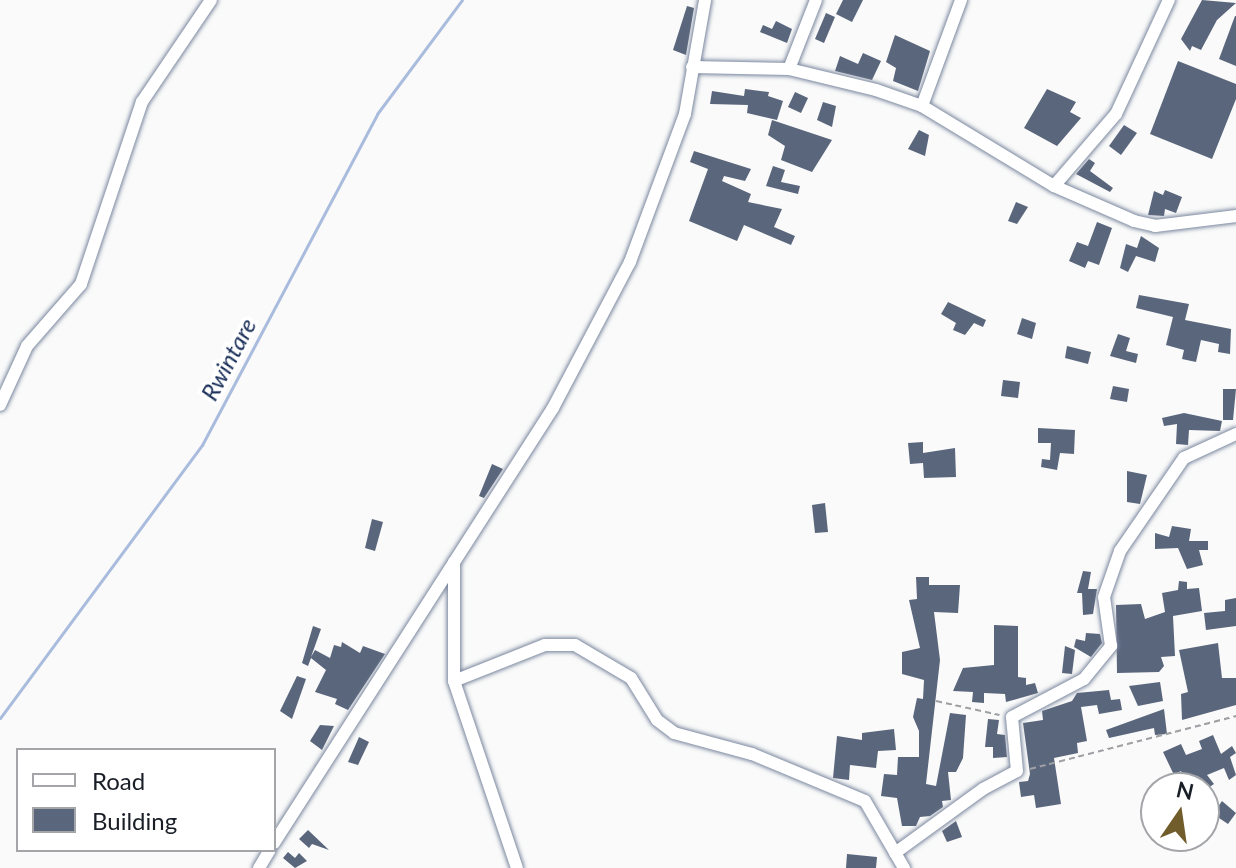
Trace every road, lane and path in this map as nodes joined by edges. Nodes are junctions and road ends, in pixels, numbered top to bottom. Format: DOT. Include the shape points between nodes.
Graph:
graph roads {
  1 [pos="211,0"];
  2 [pos="705,0"];
  3 [pos="816,0"];
  4 [pos="961,0"];
  5 [pos="1169,0"];
  6 [pos="692,67"];
  7 [pos="789,69"];
  8 [pos="922,106"];
  9 [pos="1054,186"];
  10 [pos="1236,216"];
  11 [pos="0,405"];
  12 [pos="1236,434"];
  13 [pos="454,562"];
  14 [pos="454,681"];
  15 [pos="936,701"];
  16 [pos="1236,716"];
  17 [pos="1012,717"];
  18 [pos="1017,771"];
  19 [pos="276,840"];
  20 [pos="895,853"];
  21 [pos="517,868"];
  22 [pos="904,868"];
  1 -- 11 [label="street" via="142,102 118,160 81,284 27,346"];
  2 -- 6 [label="street"];
  3 -- 7 [label="street"];
  4 -- 8 [label="street"];
  5 -- 9 [label="street" via="1116,114"];
  6 -- 7 [label="street"];
  6 -- 13 [label="street" via="674,150 630,262 553,408"];
  7 -- 8 [label="street"];
  8 -- 9 [label="street"];
  9 -- 10 [label="street" via="1087,204 1155,226"];
  12 -- 17 [label="street" via="1184,458 1120,551 1104,597 1111,646 1101,664"];
  13 -- 14 [label="street"];
  13 -- 19 [label="street"];
  14 -- 20 [label="street" via="545,645 575,645 631,678 657,720 674,733 752,754 865,801"];
  14 -- 21 [label="street"];
  15 -- 17 [label="path"];
  16 -- 18 [label="path"];
  17 -- 18 [label="street"];
  18 -- 20 [label="street" via="983,789"];
  20 -- 22 [label="street"];
}
